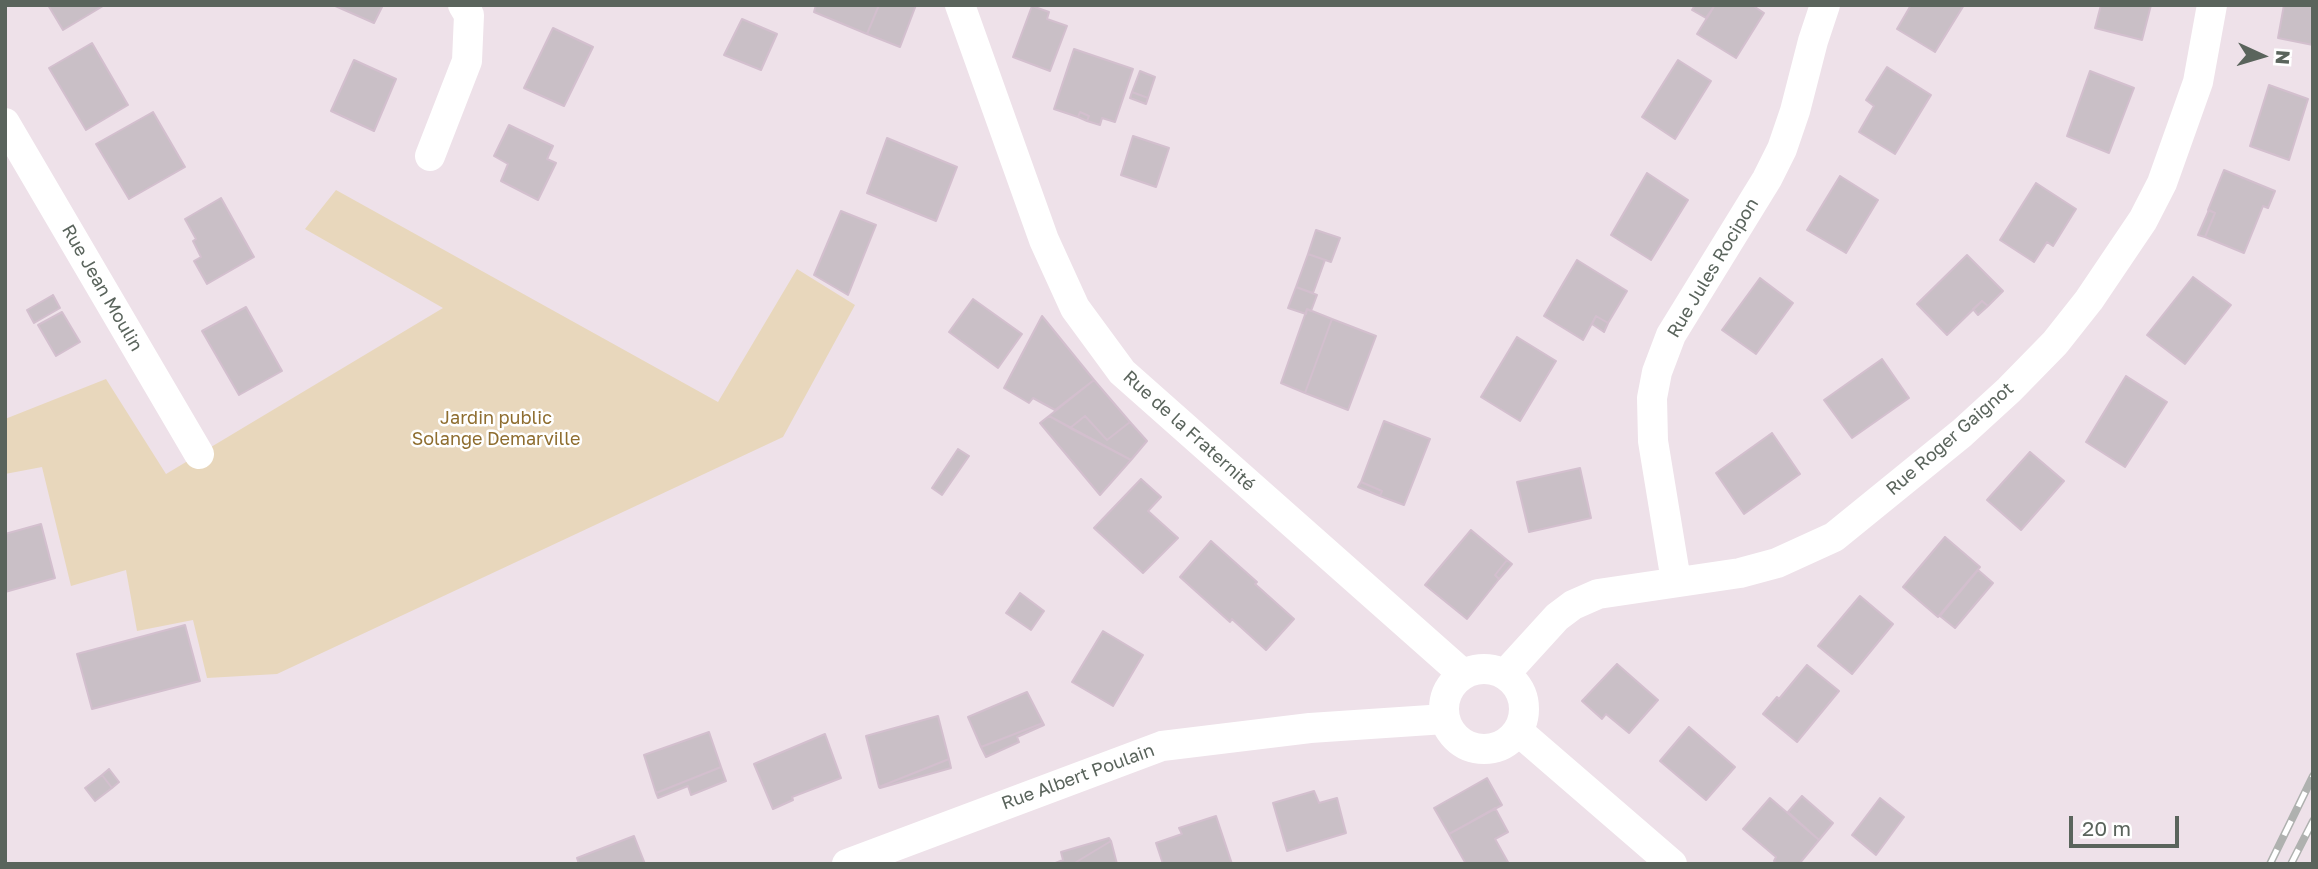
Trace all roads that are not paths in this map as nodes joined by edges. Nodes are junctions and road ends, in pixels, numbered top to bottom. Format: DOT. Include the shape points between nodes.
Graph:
graph roads {
  1 [pos="463,5"];
  2 [pos="960,5"];
  3 [pos="1825,5"];
  4 [pos="2212,5"];
  5 [pos="5,123"];
  6 [pos="430,156"];
  7 [pos="199,454"];
  8 [pos="1676,581"];
  9 [pos="1463,674"];
  10 [pos="1505,674"];
  11 [pos="1445,719"];
  12 [pos="1518,731"];
  13 [pos="847,864"];
  14 [pos="1672,864"];
  1 -- 6 [label="street" via="469,15 467,61"];
  2 -- 9 [label="street, Rue de la Fraternité" via="1045,240 1075,308 1122,372"];
  3 -- 8 [label="street, Rue Jules Rocipon" via="1782,149 1671,335 1657,372 1653,441"];
  4 -- 8 [label="street, Rue Roger Gaignot" via="2198,82 2162,183 2117,261 2055,342 1962,433 1834,537 1777,563"];
  5 -- 7 [label="street, Rue Jean Moulin"];
  8 -- 10 [label="street, Rue Roger Gaignot" via="1598,594 1573,605 1547,626"];
  9 -- 10 [label="street" via="1484,668"];
  9 -- 11 [label="street" via="1447,694"];
  10 -- 12 [label="street" via="1515,682 1525,706"];
  11 -- 12 [label="street" via="1459,741 1484,750 1509,741"];
  11 -- 13 [label="street, Rue Albert Poulain" via="1310,727 1163,746"];
  12 -- 14 [label="street"];
}
